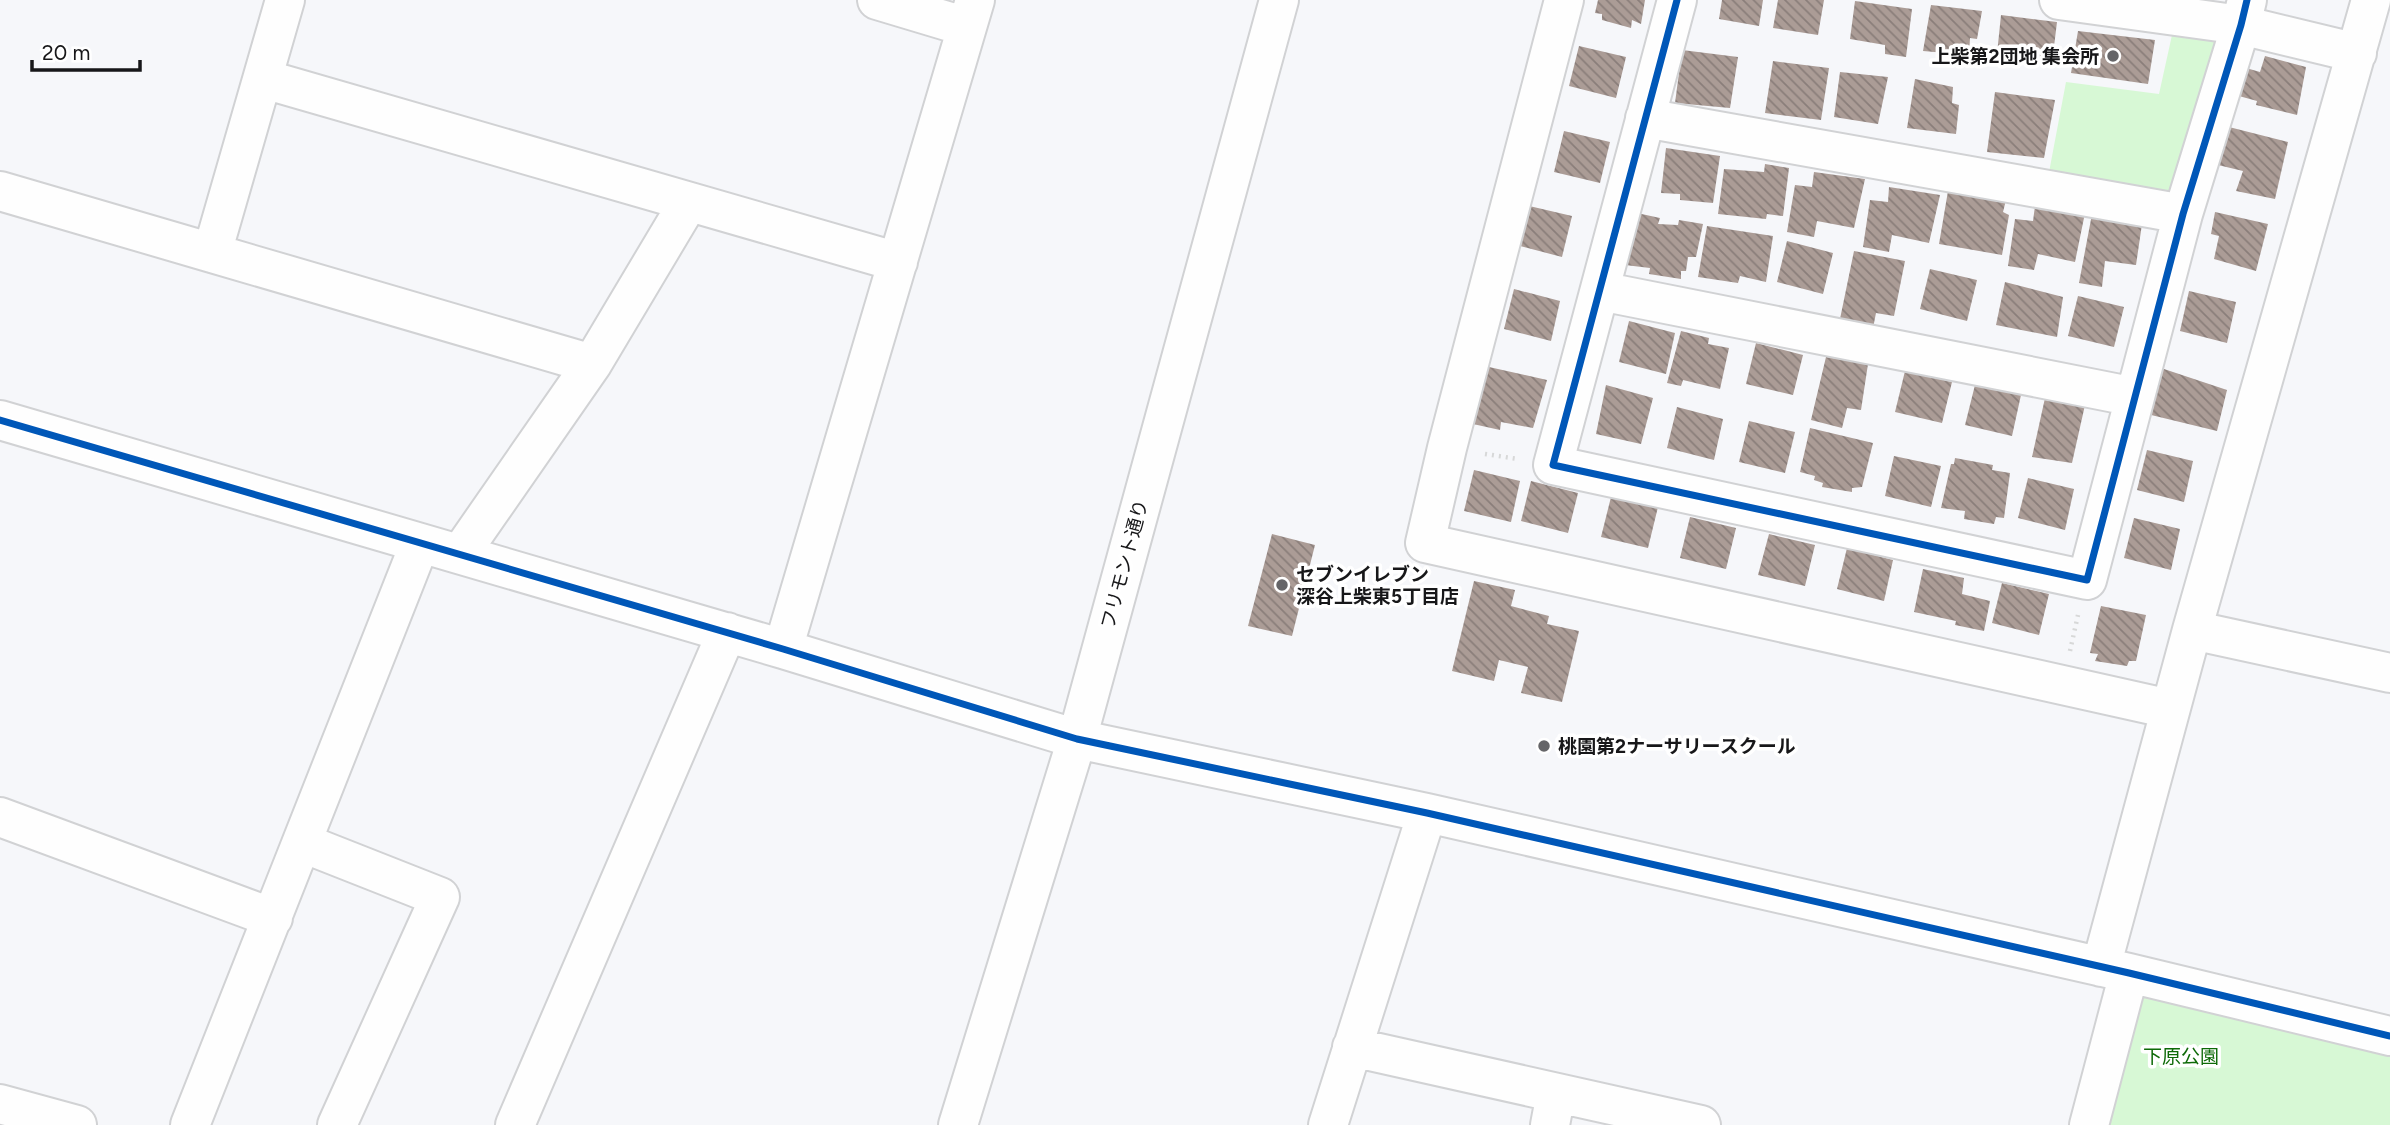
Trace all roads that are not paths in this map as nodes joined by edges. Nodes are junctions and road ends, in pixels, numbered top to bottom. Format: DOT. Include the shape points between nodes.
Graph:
graph roads {
  1 [pos="285,0"];
  2 [pos="877,0"];
  3 [pos="1279,0"];
  4 [pos="1564,0"];
  5 [pos="1677,0"];
  6 [pos="2059,0"];
  7 [pos="2371,0"];
  8 [pos="2244,12"];
  9 [pos="971,14"];
  10 [pos="2357,53"];
  11 [pos="264,79"];
  12 [pos="1645,118"];
  13 [pos="0,191"];
  14 [pos="688,203"];
  15 [pos="2183,214"];
  16 [pos="212,253"];
  17 [pos="898,262"];
  18 [pos="1600,291"];
  19 [pos="592,364"];
  20 [pos="2135,397"];
  21 [pos="0,420"];
  22 [pos="420,542"];
  23 [pos="460,554"];
  24 [pos="2192,630"];
  25 [pos="727,632"];
  26 [pos="783,649"];
  27 [pos="2390,673"];
  28 [pos="2170,709"];
  29 [pos="1077,739"];
  30 [pos="1427,813"];
  31 [pos="0,817"];
  32 [pos="303,843"];
  33 [pos="273,918"];
  34 [pos="2115,970"];
  35 [pos="2390,1035"];
  36 [pos="1353,1047"];
  37 [pos="0,1104"];
  38 [pos="1553,1109"];
  39 [pos="77,1125"];
  40 [pos="190,1125"];
  41 [pos="337,1125"];
  42 [pos="515,1125"];
  43 [pos="958,1125"];
  44 [pos="1328,1125"];
  45 [pos="1701,1125"];
  46 [pos="2089,1125"];
  1 -- 11 [label="street"];
  2 -- 9 [label="street"];
  3 -- 29 [label="street, フリモント通り"];
  4 -- 28 [label="street" via="1425,543"];
  5 -- 12 [label="street"];
  6 -- 8 [label="street"];
  7 -- 10 [label="street"];
  8 -- 10 [label="street"];
  8 -- 15 [label="street"];
  9 -- 17 [label="street"];
  10 -- 24 [label="street"];
  11 -- 14 [label="street"];
  11 -- 16 [label="street"];
  12 -- 15 [label="street"];
  12 -- 18 [label="street"];
  13 -- 16 [label="street"];
  14 -- 17 [label="street"];
  14 -- 19 [label="street"];
  15 -- 20 [label="street"];
  16 -- 19 [label="street"];
  17 -- 26 [label="street"];
  18 -- 20 [label="street"];
  18 -- 20 [label="street" via="1553,465 2087,580"];
  19 -- 23 [label="street"];
  21 -- 22 [label="street"];
  22 -- 23 [label="street"];
  22 -- 32 [label="street"];
  23 -- 25 [label="street"];
  24 -- 27 [label="street"];
  24 -- 28 [label="street"];
  25 -- 26 [label="street"];
  25 -- 42 [label="street"];
  26 -- 29 [label="street"];
  28 -- 34 [label="street"];
  29 -- 30 [label="street"];
  29 -- 43 [label="street, フリモント通り"];
  30 -- 34 [label="street"];
  30 -- 36 [label="street"];
  31 -- 33 [label="street"];
  32 -- 33 [label="street"];
  32 -- 41 [label="street" via="440,897"];
  33 -- 40 [label="street"];
  34 -- 35 [label="street"];
  34 -- 46 [label="street"];
  36 -- 38 [label="street"];
  36 -- 44 [label="street"];
  37 -- 39 [label="street"];
  38 -- 45 [label="street"];
}
